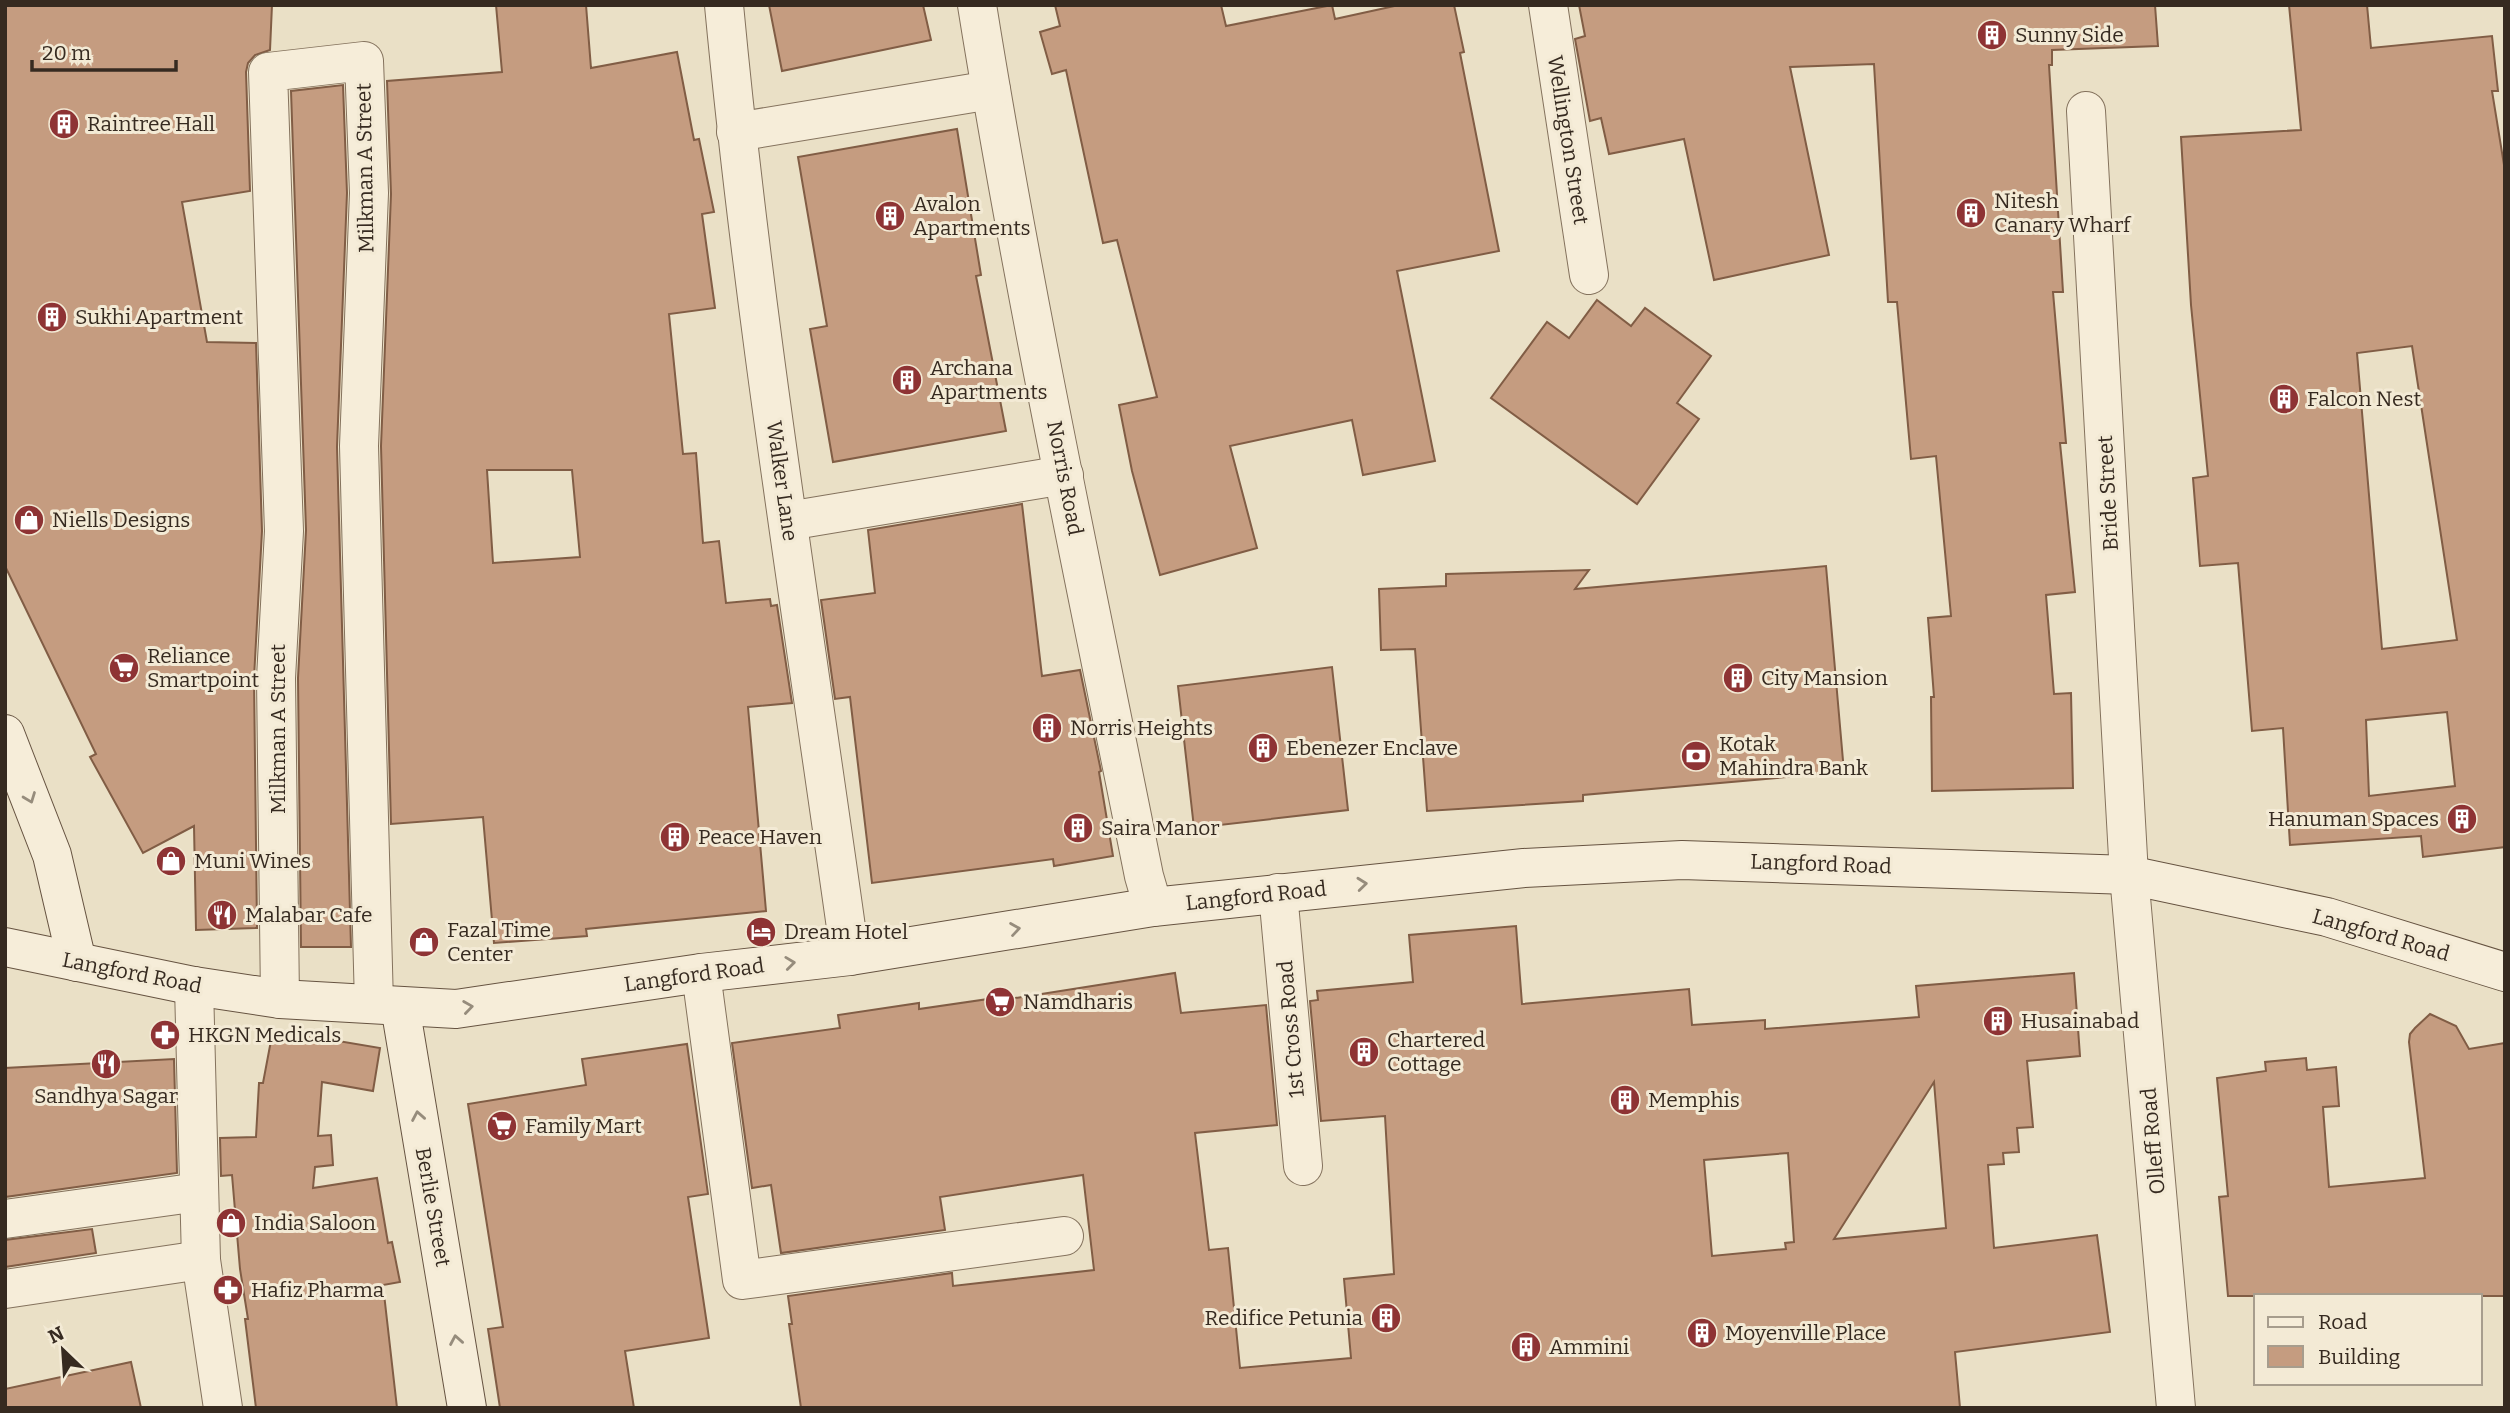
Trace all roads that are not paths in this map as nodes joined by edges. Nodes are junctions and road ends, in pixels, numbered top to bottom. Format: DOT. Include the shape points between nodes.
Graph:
graph roads {
  1 [pos="724,5"];
  2 [pos="977,5"];
  3 [pos="1548,5"];
  4 [pos="991,90"];
  5 [pos="2086,111"];
  6 [pos="736,132"];
  7 [pos="1589,275"];
  8 [pos="1064,475"];
  9 [pos="788,521"];
  10 [pos="5,734"];
  11 [pos="2129,875"];
  12 [pos="1278,893"];
  13 [pos="1153,907"];
  14 [pos="5,947"];
  15 [pos="850,956"];
  16 [pos="77,962"];
  17 [pos="2505,972"];
  18 [pos="701,973"];
  19 [pos="194,986"];
  20 [pos="280,999"];
  21 [pos="387,1005"];
  22 [pos="1303,1166"];
  23 [pos="199,1192"];
  24 [pos="5,1219"];
  25 [pos="1064,1236"];
  26 [pos="201,1260"];
  27 [pos="5,1289"];
  28 [pos="223,1408"];
  29 [pos="467,1408"];
  30 [pos="2176,1408"];
  1 -- 6 [label="street, Walker Lane"];
  2 -- 4 [label="street, Norris Road"];
  3 -- 7 [label="street, Wellington Street"];
  4 -- 6 [label="street"];
  4 -- 8 [label="street, Norris Road"];
  5 -- 11 [label="street, Bride Street"];
  6 -- 9 [label="street, Walker Lane"];
  8 -- 9 [label="street"];
  8 -- 13 [label="street, Norris Road"];
  9 -- 15 [label="street, Walker Lane"];
  10 -- 16 [label="street, one-way" via="52,855"];
  12 -- 11 [label="street, Langford Road, one-way" via="1524,868 1682,860"];
  11 -- 17 [label="street, Langford Road" via="2328,918"];
  11 -- 30 [label="street, Olleff Road"];
  12 -- 13 [label="street, Langford Road"];
  12 -- 22 [label="street, 1st Cross Road"];
  15 -- 13 [label="street, Langford Road, one-way"];
  14 -- 16 [label="street, Langford Road"];
  18 -- 15 [label="street, Langford Road, one-way"];
  16 -- 19 [label="street, Langford Road"];
  21 -- 18 [label="street, Langford Road, one-way" via="456,1009"];
  18 -- 25 [label="street" via="742,1280"];
  19 -- 20 [label="street, Langford Road"];
  19 -- 23 [label="street"];
  20 -- 21 [label="street, Langford Road"];
  20 -- 21 [label="street, Milkman A Street" via="276,678 284,531 268,72 364,61 369,193 359,446"];
  29 -- 21 [label="street, Berlie Street, one-way"];
  23 -- 24 [label="street"];
  23 -- 26 [label="street"];
  26 -- 27 [label="street"];
  26 -- 28 [label="street"];
}
